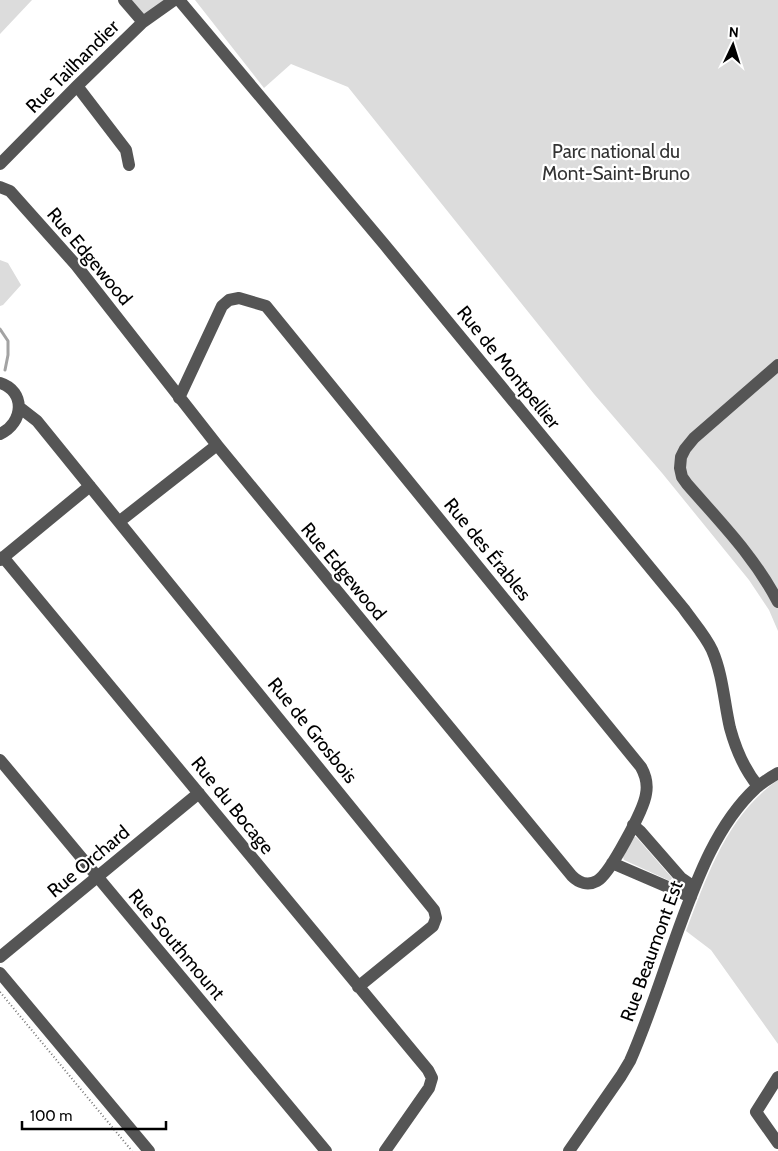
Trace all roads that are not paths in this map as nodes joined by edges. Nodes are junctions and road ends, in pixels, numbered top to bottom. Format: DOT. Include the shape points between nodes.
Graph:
graph roads {
  1 [pos="124,0"];
  2 [pos="174,0"];
  3 [pos="179,0"];
  4 [pos="143,22"];
  5 [pos="77,86"];
  6 [pos="0,164"];
  7 [pos="128,166"];
  8 [pos="0,187"];
  9 [pos="778,365"];
  10 [pos="0,383"];
  11 [pos="179,398"];
  12 [pos="19,407"];
  13 [pos="0,434"];
  14 [pos="217,446"];
  15 [pos="90,486"];
  16 [pos="120,521"];
  17 [pos="2,559"];
  18 [pos="778,602"];
  19 [pos="0,760"];
  20 [pos="778,772"];
  21 [pos="758,786"];
  22 [pos="199,793"];
  23 [pos="633,825"];
  24 [pos="612,863"];
  25 [pos="98,878"];
  26 [pos="692,892"];
  27 [pos="0,957"];
  28 [pos="0,972"];
  29 [pos="358,987"];
  30 [pos="778,1077"];
  31 [pos="778,1142"];
  32 [pos="149,1151"];
  33 [pos="326,1151"];
  34 [pos="385,1151"];
  35 [pos="570,1151"];
  1 -- 4 [label="street"];
  2 -- 4 [label="street, Rue Tailhandier"];
  3 -- 21 [label="street, Rue de Montpellier" via="693,621 712,650 737,750 745,769"];
  4 -- 5 [label="street, Rue Tailhandier"];
  5 -- 6 [label="street, Rue Tailhandier"];
  5 -- 7 [label="street" via="126,150"];
  8 -- 11 [label="street, Rue Edgewood" via="10,191 76,265"];
  9 -- 18 [label="street" via="694,438 682,453 680,463 681,474 687,484 748,553"];
  10 -- 12 [label="street" via="12,390"];
  11 -- 14 [label="street, Rue Edgewood"];
  11 -- 23 [label="street, Rue des Érables" via="222,306 239,298 266,306 641,768 646,780 646,794"];
  12 -- 13 [label="street" via="14,424"];
  12 -- 15 [label="street, Rue de Grosbois" via="38,421"];
  14 -- 16 [label="street"];
  14 -- 24 [label="street, Rue Edgewood" via="574,879 595,882"];
  15 -- 16 [label="street, Rue de Grosbois"];
  15 -- 17 [label="street"];
  16 -- 29 [label="street, Rue de Grosbois" via="434,910 433,926"];
  17 -- 22 [label="street, Rue du Bocage"];
  19 -- 25 [label="street, Rue Southmount"];
  20 -- 21 [label="street, Rue Beaumont Est"];
  21 -- 26 [label="street, Rue Beaumont Est" via="724,828"];
  22 -- 25 [label="street, Rue Orchard"];
  22 -- 29 [label="street, Rue du Bocage"];
  23 -- 24 [label="street, Rue des Érables"];
  23 -- 26 [label="street"];
  24 -- 26 [label="street"];
  25 -- 27 [label="street, Rue Orchard"];
  25 -- 33 [label="street, Rue Southmount"];
  26 -- 35 [label="street, Rue Beaumont Est" via="630,1061"];
  28 -- 32 [label="street"];
  29 -- 34 [label="street, Rue du Bocage" via="432,1078 429,1088"];
  30 -- 31 [label="street" via="756,1112"];
}
